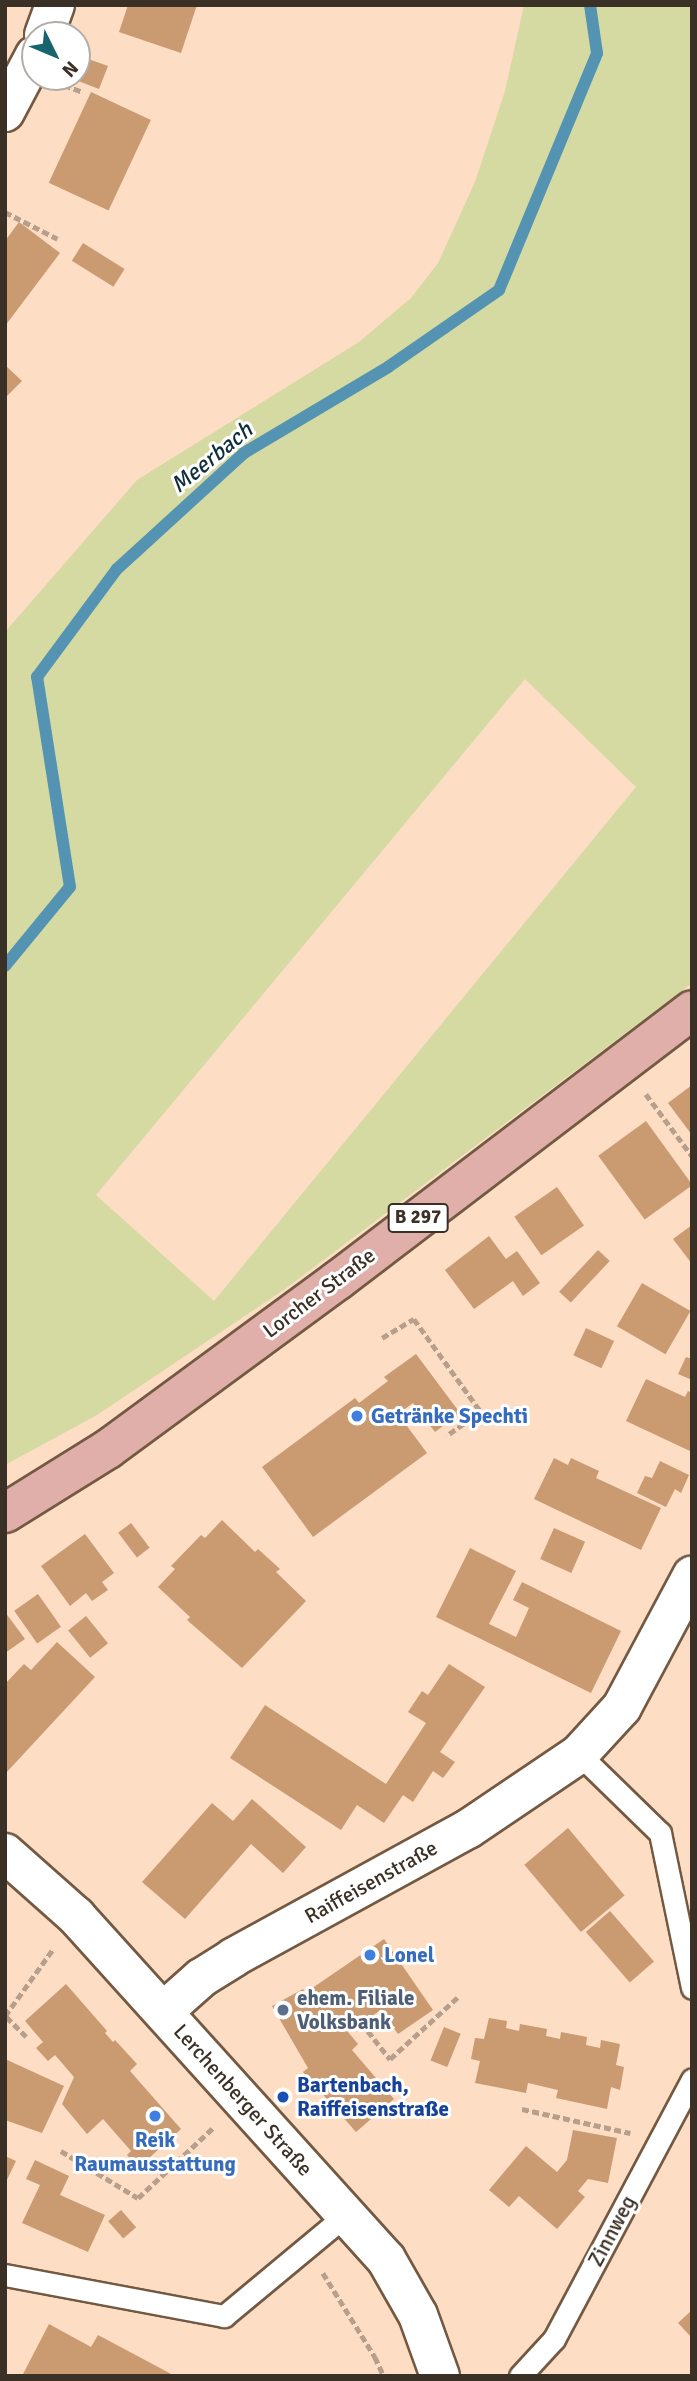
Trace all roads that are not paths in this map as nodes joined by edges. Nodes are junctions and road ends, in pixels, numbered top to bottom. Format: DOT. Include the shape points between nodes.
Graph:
graph roads {
  1 [pos="21,82"];
  2 [pos="5,112"];
  3 [pos="692,1010"];
  4 [pos="5,1513"];
  5 [pos="692,1576"];
  6 [pos="579,1755"];
  7 [pos="5,1853"];
  8 [pos="692,1988"];
  9 [pos="164,2011"];
  10 [pos="692,2079"];
  11 [pos="346,2214"];
  12 [pos="5,2275"];
  13 [pos="440,2376"];
  14 [pos="520,2376"];
  1 -- 2 [label="street"];
  3 -- 4 [label="main road, Lorcher Straße / B 297" via="108,1449"];
  5 -- 6 [label="street, Raiffeisenstraße" via="622,1707"];
  6 -- 8 [label="lane" via="660,1833"];
  6 -- 9 [label="street, Raiffeisenstraße" via="468,1829 234,1956"];
  7 -- 9 [label="street, Lerchenberger Straße" via="76,1916"];
  9 -- 11 [label="street, Lerchenberger Straße"];
  10 -- 14 [label="lane, Zinnweg" via="554,2339"];
  11 -- 12 [label="lane" via="225,2316"];
  11 -- 13 [label="street, Lerchenberger Straße" via="386,2259 418,2315"];
}
